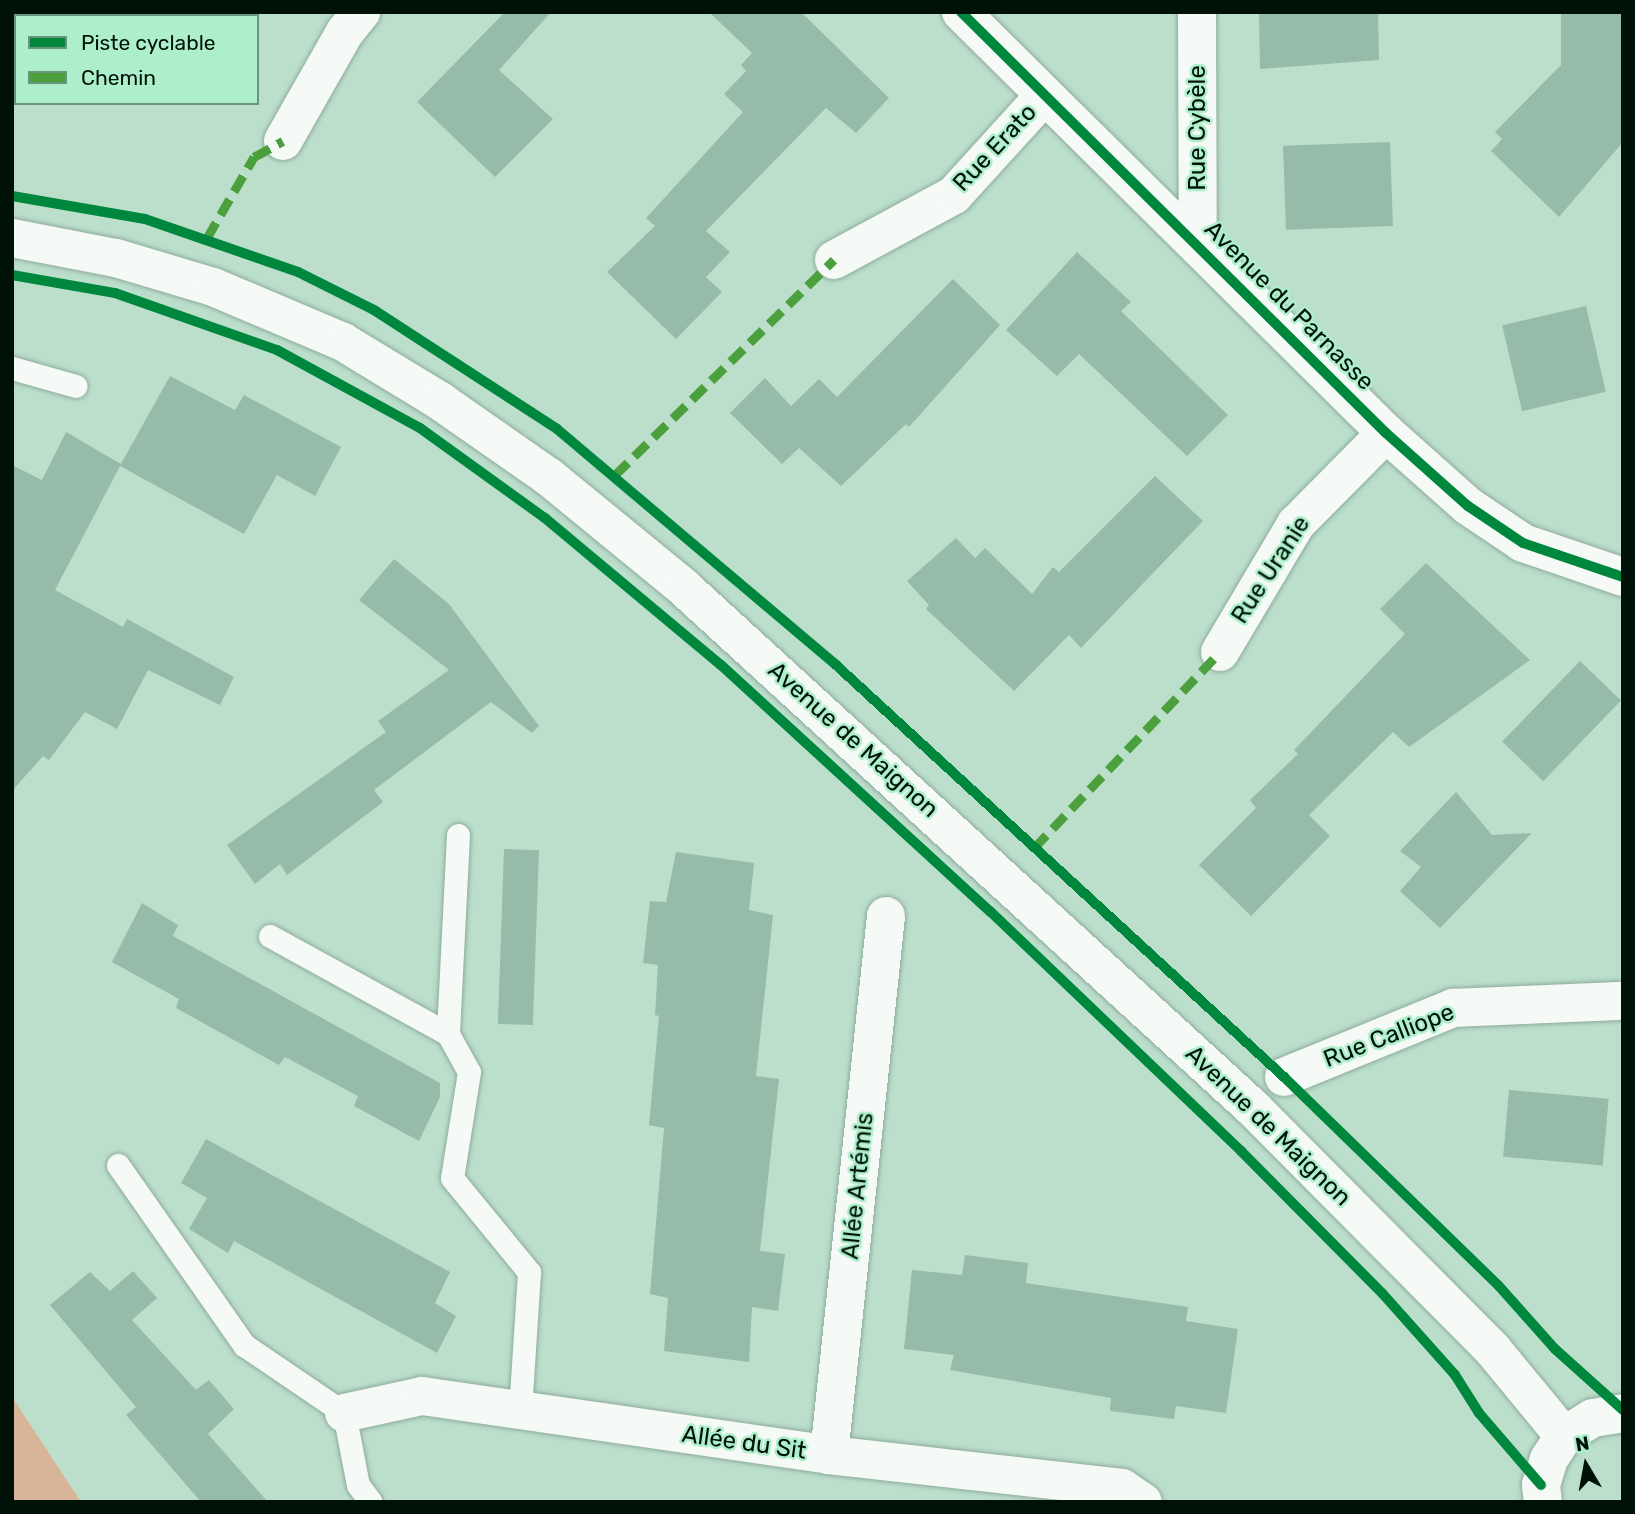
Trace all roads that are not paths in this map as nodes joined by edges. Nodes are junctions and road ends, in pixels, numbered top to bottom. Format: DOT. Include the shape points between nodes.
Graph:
graph roads {
  1 [pos="361,12"];
  2 [pos="1197,12"];
  3 [pos="980,19"];
  4 [pos="1044,96"];
  5 [pos="284,141"];
  6 [pos="12,238"];
  7 [pos="1198,244"];
  8 [pos="834,260"];
  9 [pos="12,368"];
  10 [pos="76,386"];
  11 [pos="1386,433"];
  12 [pos="1623,577"];
  13 [pos="1220,652"];
  14 [pos="458,835"];
  15 [pos="886,916"];
  16 [pos="270,936"];
  17 [pos="1623,1002"];
  18 [pos="448,1034"];
  19 [pos="1284,1077"];
  20 [pos="118,1165"];
  21 [pos="520,1410"];
  22 [pos="344,1413"];
  23 [pos="1623,1413"];
  24 [pos="1564,1437"];
  25 [pos="829,1455"];
  26 [pos="371,1502"];
  27 [pos="1143,1502"];
  28 [pos="1543,1502"];
  1 -- 5 [label="street"];
  2 -- 7 [label="street, Rue Cybèle"];
  3 -- 4 [label="street, Avenue du Parnasse"];
  4 -- 7 [label="street, Avenue du Parnasse"];
  4 -- 8 [label="street, Rue Erato" via="954,195"];
  6 -- 24 [label="street, Avenue de Maignon" via="116,258 213,286 343,342 440,401 549,477 693,595 1254,1109 1493,1350"];
  7 -- 11 [label="street, Avenue du Parnasse"];
  9 -- 10 [label="lane"];
  11 -- 12 [label="street, Avenue du Parnasse" via="1468,506 1523,543"];
  11 -- 13 [label="street, Rue Uranie" via="1296,524"];
  14 -- 18 [label="lane"];
  15 -- 25 [label="street, Allée Artémis"];
  16 -- 18 [label="lane"];
  17 -- 19 [label="street, Rue Calliope" via="1452,1008"];
  18 -- 21 [label="lane" via="469,1072 452,1178 529,1272"];
  20 -- 22 [label="lane" via="244,1345"];
  21 -- 22 [label="street, Allée du Sit" via="422,1396"];
  21 -- 25 [label="street, Allée du Sit"];
  22 -- 26 [label="lane" via="359,1485"];
  23 -- 24 [label="street" via="1593,1418"];
  24 -- 28 [label="street" via="1549,1459 1541,1485"];
  25 -- 27 [label="street, Allée du Sit" via="1122,1488"];
}
